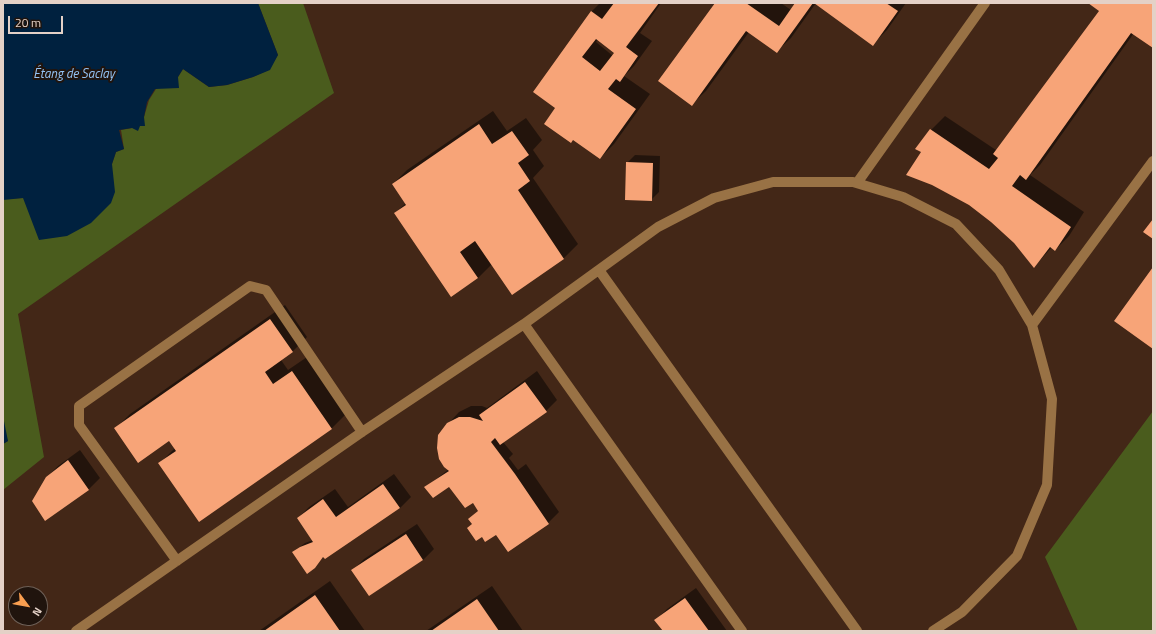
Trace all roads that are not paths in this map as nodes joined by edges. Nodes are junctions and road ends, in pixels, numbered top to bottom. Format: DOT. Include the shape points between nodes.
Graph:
graph roads {
  1 [pos="985,3"];
  2 [pos="1153,161"];
  3 [pos="857,183"];
  4 [pos="599,270"];
  5 [pos="524,324"];
  6 [pos="1032,325"];
  7 [pos="362,432"];
  8 [pos="177,561"];
  9 [pos="76,631"];
  10 [pos="742,631"];
  11 [pos="857,631"];
  12 [pos="933,631"];
  1 -- 3 [label="lane"];
  2 -- 6 [label="lane"];
  3 -- 4 [label="lane" via="773,182 714,198 658,227"];
  3 -- 6 [label="lane" via="903,197 956,224 999,270"];
  4 -- 5 [label="lane"];
  4 -- 11 [label="lane"];
  5 -- 7 [label="lane"];
  5 -- 10 [label="lane"];
  6 -- 12 [label="lane" via="1052,399 1047,485 1017,556 962,612"];
  7 -- 8 [label="lane"];
  7 -- 8 [label="lane" via="266,290 250,286 79,406 79,425"];
  8 -- 9 [label="lane"];
}
